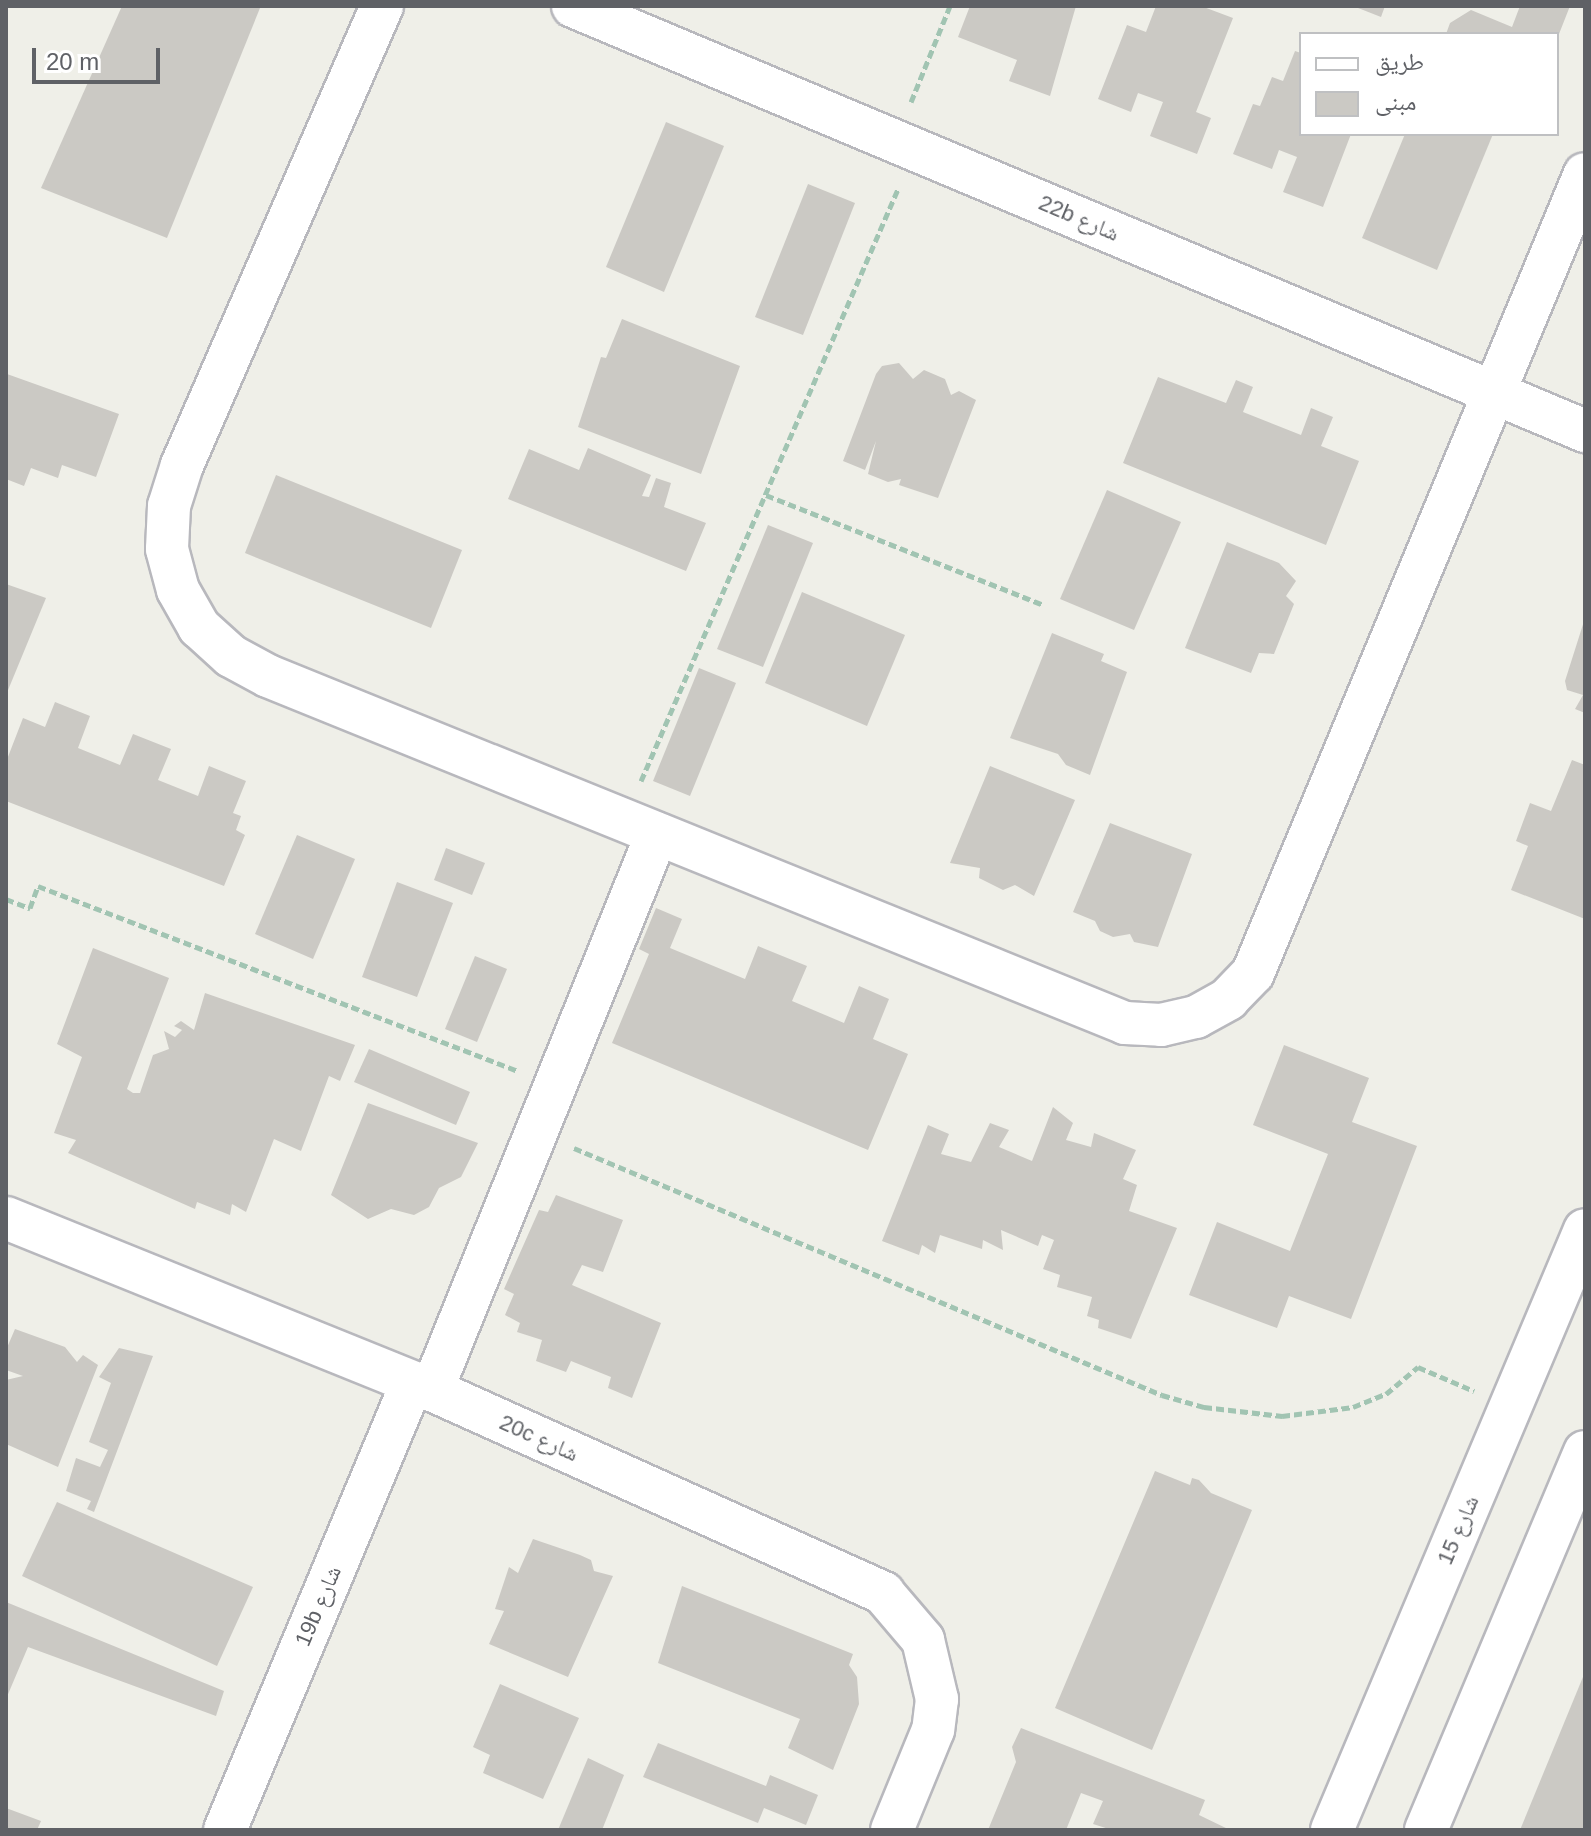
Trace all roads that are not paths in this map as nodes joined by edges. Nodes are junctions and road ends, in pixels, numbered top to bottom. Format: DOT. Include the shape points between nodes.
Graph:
graph roads {
  1 [pos="382,6"];
  2 [pos="573,6"];
  3 [pos="1585,174"];
  4 [pos="1497,394"];
  5 [pos="1585,431"];
  6 [pos="640,828"];
  7 [pos="13,1220"];
  8 [pos="1585,1230"];
  9 [pos="422,1386"];
  10 [pos="1585,1452"];
  11 [pos="1576,1499"];
  12 [pos="225,1830"];
  13 [pos="892,1830"];
  14 [pos="1332,1830"];
  15 [pos="1426,1830"];
  1 -- 6 [label="street" via="182,465 169,506 167,549 178,590 199,627 231,656"];
  2 -- 4 [label="street, 22b شارع"];
  3 -- 4 [label="street"];
  4 -- 5 [label="street, 22b شارع"];
  4 -- 6 [label="street" via="1270,941 1253,973 1228,999 1196,1017 1161,1025 1125,1023"];
  6 -- 9 [label="street, 19b شارع" via="555,1086"];
  7 -- 9 [label="street, 20c شارع"];
  8 -- 14 [label="street, شارع 15"];
  9 -- 12 [label="street, 19b شارع"];
  9 -- 13 [label="street, 20c شارع" via="883,1593 914,1627 934,1669 937,1699 923,1759"];
  10 -- 11 [label="street"];
  11 -- 15 [label="street"];
}
